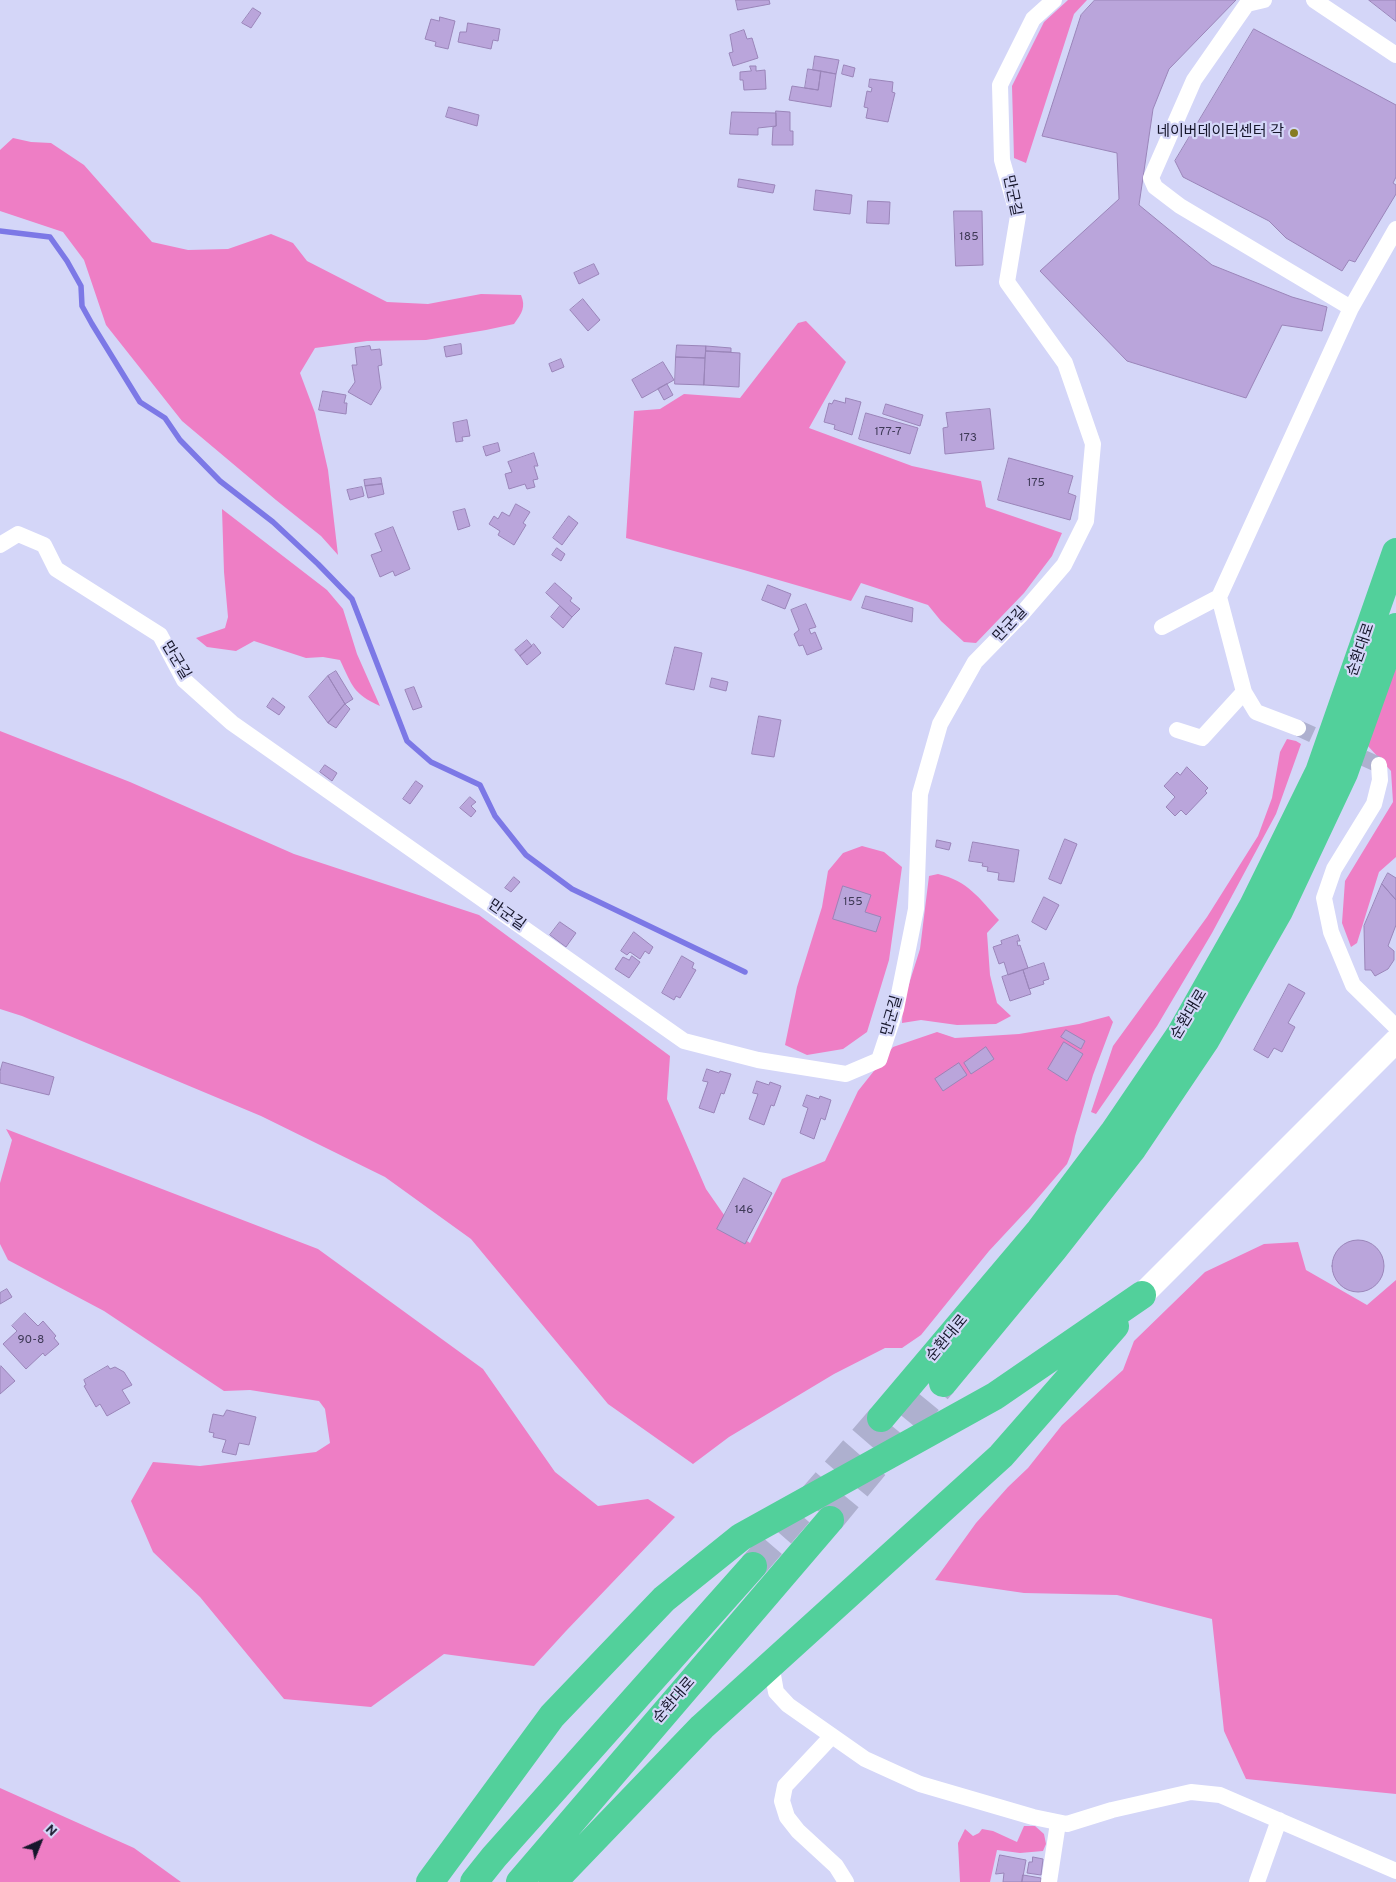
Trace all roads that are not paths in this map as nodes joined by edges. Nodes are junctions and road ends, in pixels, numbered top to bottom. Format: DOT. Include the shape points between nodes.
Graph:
graph roads {
  1 [pos="1054,0"];
  2 [pos="1264,0"];
  3 [pos="1314,0"];
  4 [pos="1396,55"];
  5 [pos="1396,229"];
  6 [pos="1351,308"];
  7 [pos="0,545"];
  8 [pos="1396,552"];
  9 [pos="1219,597"];
  10 [pos="1162,627"];
  11 [pos="1396,627"];
  12 [pos="1244,692"];
  13 [pos="1298,728"];
  14 [pos="1177,730"];
  15 [pos="1379,765"];
  16 [pos="1395,1042"];
  17 [pos="1142,1295"];
  18 [pos="943,1383"];
  19 [pos="881,1418"];
  20 [pos="830,1520"];
  21 [pos="753,1566"];
  22 [pos="771,1664"];
  23 [pos="832,1736"];
  24 [pos="1279,1820"];
  25 [pos="1058,1822"];
  26 [pos="1396,1871"];
  27 [pos="430,1882"];
  28 [pos="474,1882"];
  29 [pos="520,1882"];
  30 [pos="553,1882"];
  31 [pos="846,1882"];
  32 [pos="1049,1882"];
  33 [pos="1257,1882"];
  1 -- 7 [label="street, 만군길" via="1032,20 1000,85 1002,160 1018,216 1007,282 1065,362 1094,444 1086,521 1064,565 975,662 940,724 920,794 916,909 896,1009 879,1060 846,1074 758,1060 684,1041 232,723 184,680 160,636 56,569 44,545 18,534"];
  2 -- 6 [label="street" via="1247,4 1194,80 1151,178 1155,186 1180,206"];
  3 -- 4 [label="street"];
  5 -- 6 [label="street"];
  6 -- 9 [label="street"];
  8 -- 19 [label="highway, 순환대로" via="1319,772 1253,906 1181,1033 1113,1133 1040,1230"];
  9 -- 10 [label="street"];
  9 -- 12 [label="street"];
  11 -- 18 [label="highway, 순환대로" via="1344,773 1280,911 1205,1041 1132,1148"];
  12 -- 13 [label="street" via="1256,712"];
  12 -- 14 [label="street" via="1202,738"];
  15 -- 16 [label="street" via="1380,780 1374,804 1334,869 1324,898 1331,932 1353,985"];
  16 -- 17 [label="street"];
  17 -- 22 [label="highway" via="1001,1456"];
  17 -- 27 [label="highway" via="995,1396 740,1537 664,1599 552,1716"];
  20 -- 29 [label="highway, 순환대로"];
  21 -- 28 [label="highway, 순환대로"];
  22 -- 23 [label="street" via="776,1692"];
  22 -- 30 [label="highway" via="702,1727"];
  23 -- 25 [label="street" via="865,1759 920,1784"];
  23 -- 31 [label="street" via="784,1786 782,1801 787,1817 798,1831 836,1866"];
  24 -- 25 [label="street" via="1220,1794 1191,1792 1067,1824"];
  24 -- 26 [label="street"];
  24 -- 33 [label="street"];
  25 -- 32 [label="street"];
}
